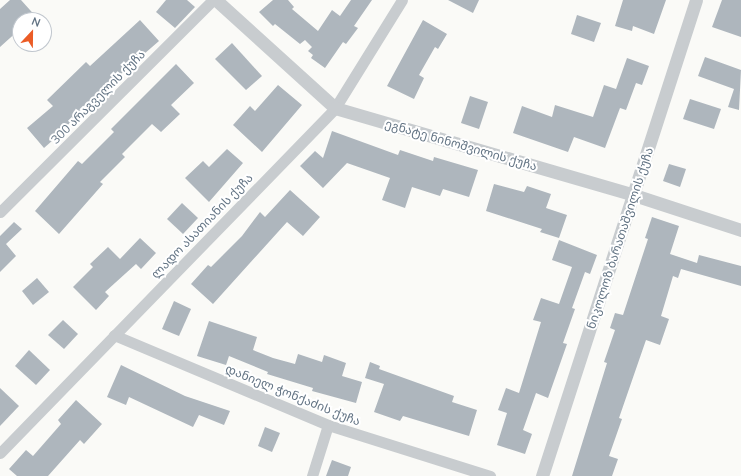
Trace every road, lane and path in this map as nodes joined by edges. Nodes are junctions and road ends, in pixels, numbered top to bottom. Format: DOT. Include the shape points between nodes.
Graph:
graph roads {
  1 [pos="215,0"];
  2 [pos="402,0"];
  3 [pos="696,0"];
  4 [pos="335,108"];
  5 [pos="634,196"];
  6 [pos="0,212"];
  7 [pos="741,230"];
  8 [pos="114,335"];
  9 [pos="328,425"];
  10 [pos="0,453"];
  11 [pos="312,476"];
  12 [pos="490,476"];
  13 [pos="542,476"];
  1 -- 4 [label="street, ეგნატე ნინოშვილის ქუჩა"];
  1 -- 6 [label="street, 300 არაგველის ქუჩა"];
  2 -- 4 [label="street, ლადო ასათიანის ქუჩა"];
  3 -- 5 [label="street, ნიკოლოზ ბარათაშვილის ქუჩა"];
  4 -- 5 [label="street, ეგნატე ნინოშვილის ქუჩა"];
  4 -- 8 [label="street, ლადო ასათიანის ქუჩა"];
  5 -- 7 [label="street, ეგნატე ნინოშვილის ქუჩა"];
  5 -- 13 [label="street, ნიკოლოზ ბარათაშვილის ქუჩა"];
  8 -- 9 [label="street, დანიელ ჭონქაძის ქუჩა"];
  8 -- 10 [label="street, ლადო ასათიანის ქუჩა"];
  9 -- 11 [label="street"];
  9 -- 12 [label="street, დანიელ ჭონქაძის ქუჩა"];
}
